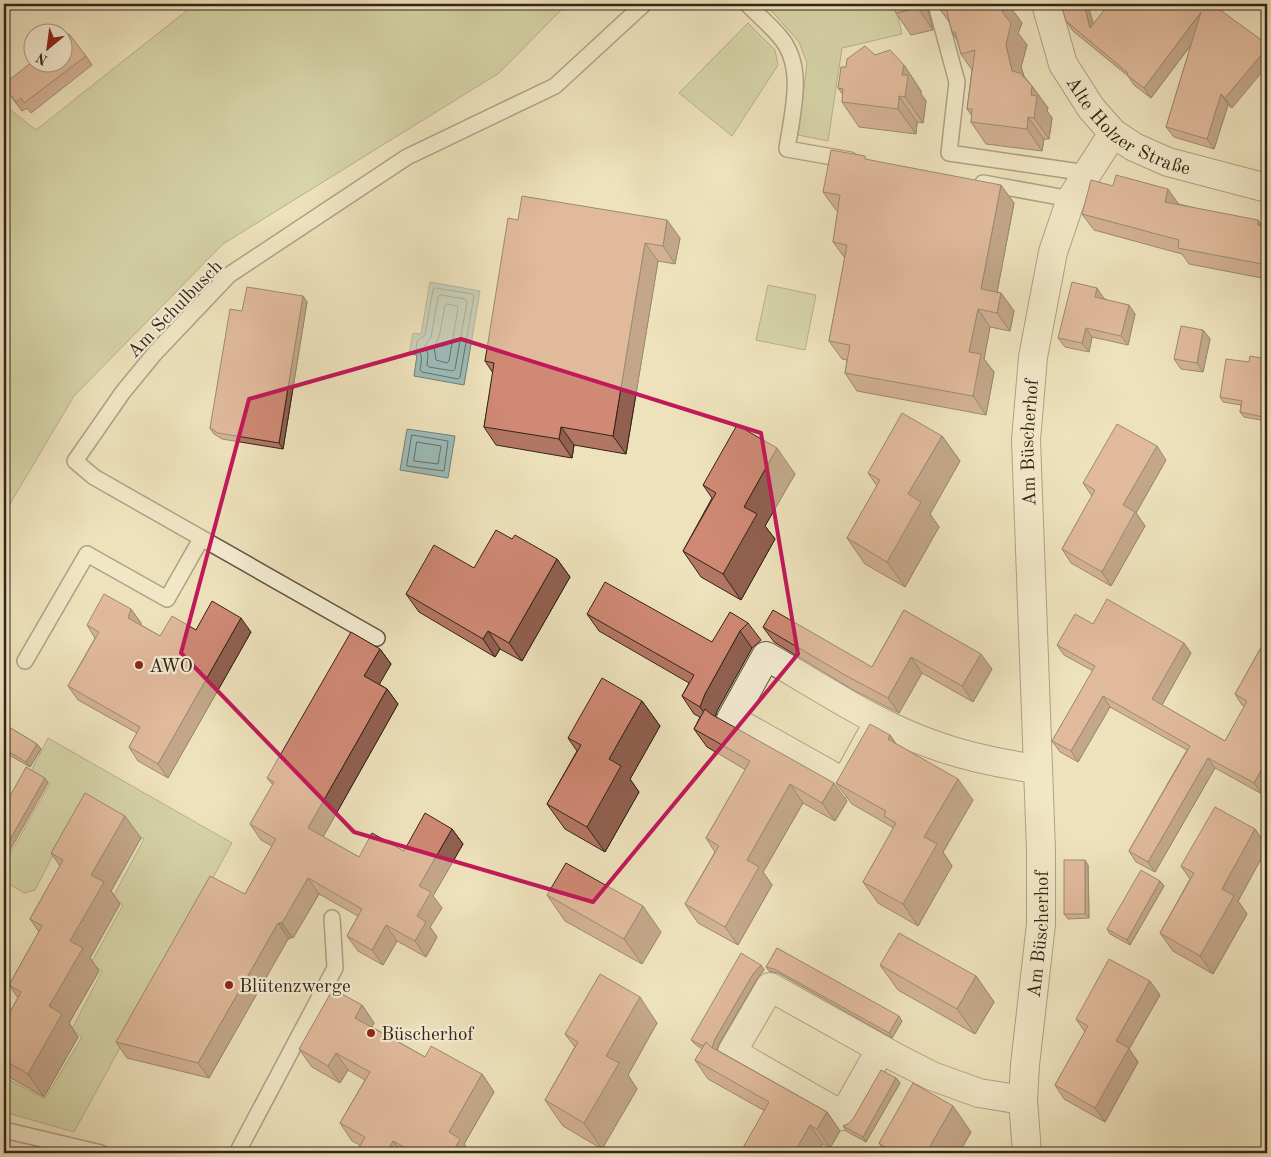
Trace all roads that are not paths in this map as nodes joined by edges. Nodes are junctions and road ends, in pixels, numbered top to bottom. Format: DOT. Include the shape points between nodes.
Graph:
graph roads {
  1 [pos="644,4"];
  2 [pos="747,4"];
  3 [pos="936,4"];
  4 [pos="1046,4"];
  5 [pos="1113,133"];
  6 [pos="863,162"];
  7 [pos="1087,173"];
  8 [pos="968,181"];
  9 [pos="1267,188"];
  10 [pos="1071,199"];
  11 [pos="201,539"];
  12 [pos="377,638"];
  13 [pos="25,661"];
  14 [pos="880,722"];
  15 [pos="1037,769"];
  16 [pos="332,918"];
  17 [pos="881,1049"];
  18 [pos="1023,1100"];
  19 [pos="4,1130"];
  20 [pos="101,1153"];
  21 [pos="237,1153"];
  22 [pos="1027,1153"];
  1 -- 11 [label="lane, Am Schulbusch" via="555,86 406,157 228,275 130,384 74,461 94,477"];
  2 -- 6 [label="lane" via="781,38 791,57 795,93 787,149"];
  3 -- 7 [label="lane" via="957,82 949,153"];
  4 -- 5 [label="street, Alte Holzer Straße" via="1063,64 1091,108"];
  5 -- 7 [label="street, Am Büscherhof"];
  5 -- 9 [label="street, Alte Holzer Straße" via="1134,147 1168,162"];
  7 -- 10 [label="street, Am Büscherhof"];
  8 -- 10 [label="lane"];
  10 -- 15 [label="street, Am Büscherhof" via="1053,252 1032,357 1026,440"];
  11 -- 12 [label="lane, Am Schulbusch"];
  11 -- 13 [label="lane" via="167,599 87,554"];
  14 -- 14 [label="street" via="766,656 731,719 845,783"];
  14 -- 15 [label="street" via="934,745 1002,764"];
  15 -- 18 [label="street, Am Büscherhof" via="1041,924"];
  16 -- 21 [label="lane" via="335,968"];
  17 -- 17 [label="street" via="770,987 732,1052 842,1116"];
  17 -- 18 [label="street" via="932,1076 979,1093"];
  18 -- 22 [label="street, Am Büscherhof"];
  19 -- 20 [label="lane"];
}
